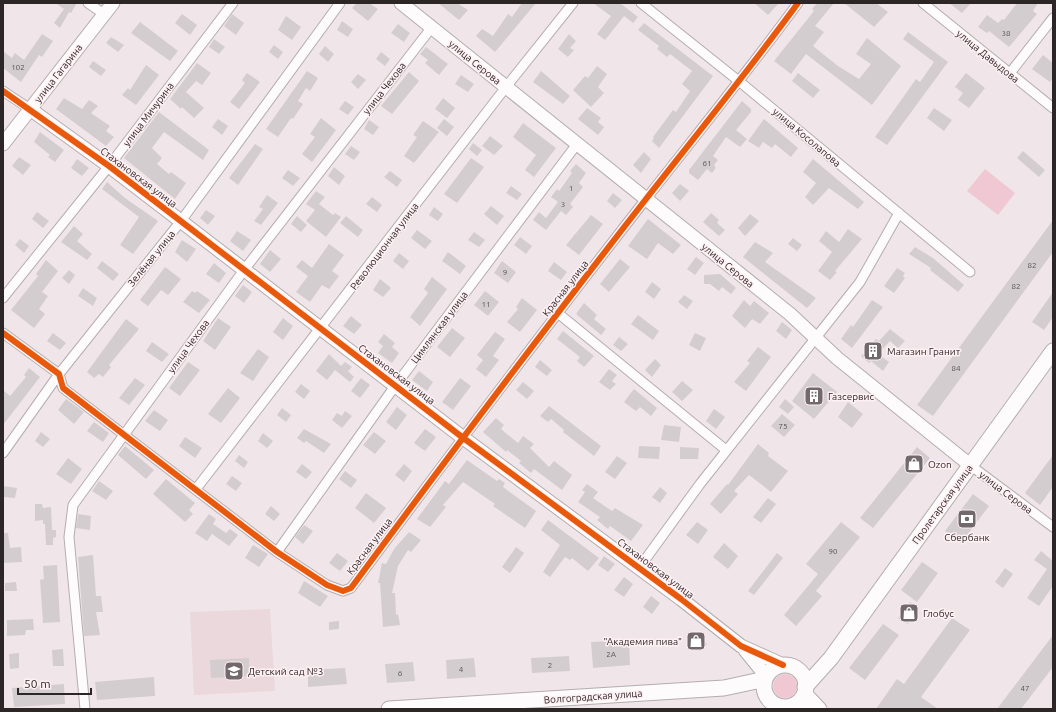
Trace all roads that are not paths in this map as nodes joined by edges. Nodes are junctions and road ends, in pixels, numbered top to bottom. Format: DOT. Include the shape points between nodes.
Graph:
graph roads {
  1 [pos="88,3"];
  2 [pos="113,3"];
  3 [pos="233,3"];
  4 [pos="340,3"];
  5 [pos="401,3"];
  6 [pos="573,3"];
  7 [pos="641,3"];
  8 [pos="798,3"];
  9 [pos="923,3"];
  10 [pos="104,14"];
  11 [pos="1053,18"];
  12 [pos="432,27"];
  13 [pos="1010,74"];
  14 [pos="740,82"];
  15 [pos="506,87"];
  16 [pos="3,91"];
  17 [pos="1053,108"];
  18 [pos="30,109"];
  19 [pos="3,144"];
  20 [pos="577,144"];
  21 [pos="109,166"];
  22 [pos="646,199"];
  23 [pos="899,213"];
  24 [pos="181,221"];
  25 [pos="244,270"];
  26 [pos="970,272"];
  27 [pos="3,298"];
  28 [pos="559,314"];
  29 [pos="321,329"];
  30 [pos="3,333"];
  31 [pos="815,338"];
  32 [pos="1053,351"];
  33 [pos="59,374"];
  34 [pos="395,386"];
  35 [pos="123,435"];
  36 [pos="462,437"];
  37 [pos="726,450"];
  38 [pos="3,453"];
  39 [pos="970,465"];
  40 [pos="196,489"];
  41 [pos="1053,527"];
  42 [pos="277,552"];
  43 [pos="639,568"];
  44 [pos="741,646"];
  45 [pos="831,658"];
  46 [pos="786,666"];
  47 [pos="766,678"];
  48 [pos="724,688"];
  49 [pos="805,690"];
  50 [pos="774,703"];
  51 [pos="801,707"];
  52 [pos="85,709"];
  53 [pos="389,709"];
  54 [pos="820,709"];
  1 -- 10 [label="street"];
  2 -- 10 [label="street, улица Гагарина"];
  3 -- 21 [label="street, улица Мичурина"];
  4 -- 24 [label="street, Зелёная улица"];
  5 -- 12 [label="street, улица Серова"];
  6 -- 15 [label="street, Революционная улица"];
  7 -- 14 [label="street, улица Косолапова"];
  8 -- 14 [label="street, Красная улица"];
  9 -- 13 [label="street, улица Давыдова"];
  10 -- 18 [label="street, улица Гагарина"];
  11 -- 13 [label="street"];
  12 -- 15 [label="street, улица Серова"];
  12 -- 25 [label="street, улица Чехова"];
  13 -- 17 [label="street, улица Давыдова"];
  14 -- 22 [label="street, Красная улица"];
  14 -- 23 [label="street, улица Косолапова"];
  15 -- 20 [label="street, улица Серова"];
  15 -- 29 [label="street, Революционная улица"];
  16 -- 18 [label="street, Стахановская улица"];
  18 -- 19 [label="street, улица Гагарина"];
  18 -- 21 [label="street, Стахановская улица"];
  20 -- 22 [label="street, улица Серова"];
  20 -- 34 [label="street, Цимлянская улица"];
  21 -- 24 [label="street, Стахановская улица"];
  21 -- 27 [label="street, улица Мичурина"];
  22 -- 28 [label="street, Красная улица"];
  22 -- 31 [label="street, улица Серова" via="790,314"];
  23 -- 26 [label="street, улица Косолапова"];
  23 -- 31 [label="street" via="860,282"];
  24 -- 25 [label="street, Стахановская улица"];
  24 -- 33 [label="street, Зелёная улица"];
  25 -- 29 [label="street, Стахановская улица"];
  25 -- 35 [label="street, улица Чехова"];
  28 -- 36 [label="street, Красная улица"];
  28 -- 37 [label="street"];
  29 -- 34 [label="street, Стахановская улица"];
  29 -- 40 [label="street, Революционная улица"];
  30 -- 33 [label="street"];
  31 -- 37 [label="street"];
  31 -- 39 [label="street, улица Серова"];
  32 -- 39 [label="main road, Пролетарская улица"];
  33 -- 35 [label="street" via="63,388"];
  33 -- 38 [label="street, Зелёная улица"];
  34 -- 36 [label="street, Стахановская улица"];
  34 -- 42 [label="street, Цимлянская улица"];
  35 -- 40 [label="street"];
  35 -- 52 [label="street, улица Чехова" via="73,506 69,537"];
  36 -- 42 [label="street, Красная улица" via="350,588 343,591 327,585"];
  36 -- 43 [label="street, Стахановская улица"];
  37 -- 43 [label="street"];
  39 -- 41 [label="street, улица Серова"];
  39 -- 45 [label="main road, Пролетарская улица"];
  40 -- 42 [label="street"];
  43 -- 44 [label="street, Стахановская улица"];
  44 -- 46 [label="street, Стахановская улица"];
  44 -- 47 [label="street, Стахановская улица"];
  45 -- 46 [label="main road" via="820,664"];
  45 -- 49 [label="main road, Пролетарская улица"];
  46 -- 47 [label="main road" via="776,667"];
  46 -- 49 [label="main road" via="800,672"];
  47 -- 48 [label="main road, Волгоградская улица"];
  47 -- 50 [label="main road" via="764,690"];
  48 -- 50 [label="main road, Волгоградская улица"];
  48 -- 53 [label="main road, Волгоградская улица"];
  49 -- 51 [label="main road" via="799,701"];
  49 -- 54 [label="street"];
  50 -- 51 [label="main road" via="783,707"];
}
